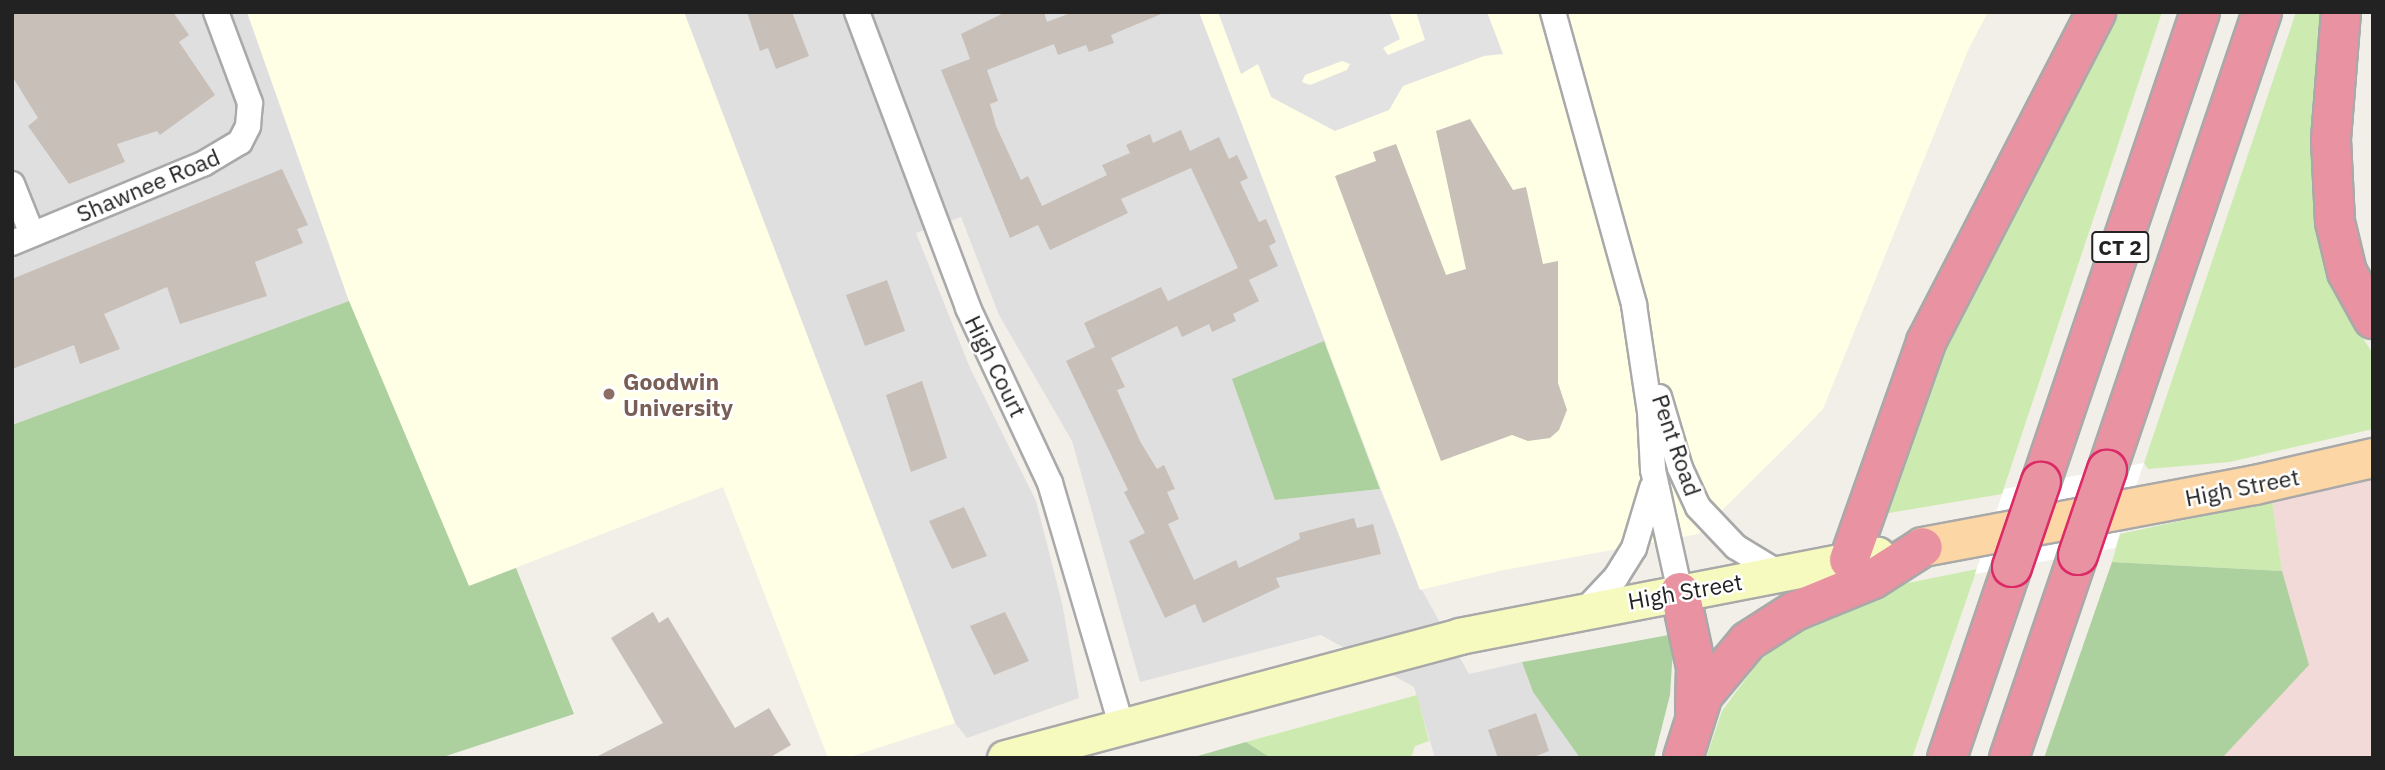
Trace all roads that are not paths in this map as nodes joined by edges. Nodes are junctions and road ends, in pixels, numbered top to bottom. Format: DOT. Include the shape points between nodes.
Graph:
graph roads {
  1 [pos="216,12"];
  2 [pos="857,12"];
  3 [pos="1553,12"];
  4 [pos="2096,12"];
  5 [pos="2200,12"];
  6 [pos="2262,12"];
  7 [pos="2341,12"];
  8 [pos="12,184"];
  9 [pos="22,239"];
  10 [pos="1629,281"];
  11 [pos="2373,319"];
  12 [pos="2373,458"];
  13 [pos="1653,470"];
  14 [pos="1923,547"];
  15 [pos="1849,560"];
  16 [pos="1779,573"];
  17 [pos="1680,592"];
  18 [pos="1586,609"];
  19 [pos="1694,714"];
  20 [pos="1121,725"];
  21 [pos="1073,738"];
  22 [pos="1005,758"];
  23 [pos="1040,758"];
  24 [pos="1683,758"];
  25 [pos="1947,758"];
  26 [pos="2009,758"];
  1 -- 9 [label="street, Shawnee Road" via="250,99 248,126 234,147"];
  2 -- 20 [label="street, High Court" via="971,315 1050,483"];
  3 -- 10 [label="street, Pent Road"];
  4 -- 15 [label="highway" via="1926,342"];
  5 -- 25 [label="highway, CT 2, bridge"];
  6 -- 26 [label="highway, CT 2, bridge"];
  7 -- 11 [label="highway" via="2331,141 2335,222 2347,272"];
  8 -- 9 [label="street"];
  10 -- 13 [label="street, Pent Road" via="1647,386"];
  10 -- 16 [label="street, Pent Road" via="1688,490 1736,547"];
  12 -- 14 [label="main road, High Street" via="2217,493"];
  13 -- 17 [label="street, Pent Road"];
  13 -- 18 [label="street, Pent Road" via="1652,496 1634,548 1616,577"];
  14 -- 15 [label="main road, High Street"];
  14 -- 19 [label="highway" via="1874,579 1795,611 1757,634 1718,673"];
  15 -- 16 [label="main road, High Street"];
  16 -- 17 [label="main road, High Street"];
  17 -- 18 [label="main road, High Street"];
  17 -- 19 [label="highway" via="1696,667"];
  18 -- 20 [label="main road, High Street" via="1410,648"];
  19 -- 24 [label="highway"];
  20 -- 21 [label="main road, High Street"];
  21 -- 22 [label="main road, High Street"];
  21 -- 23 [label="main road"];
}
